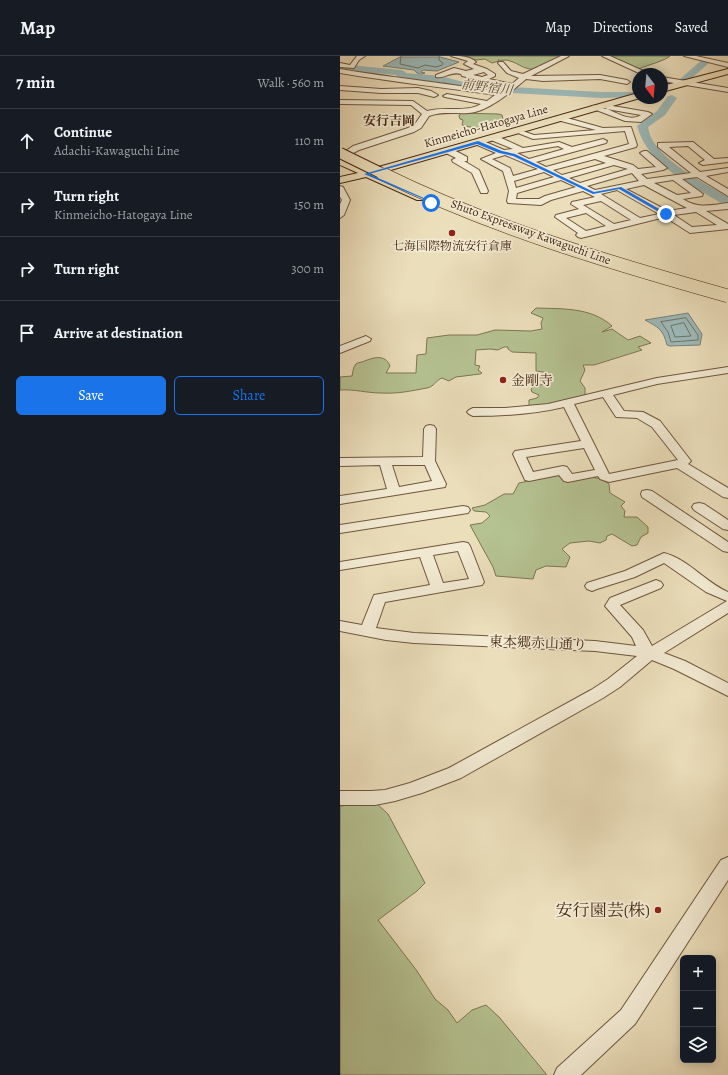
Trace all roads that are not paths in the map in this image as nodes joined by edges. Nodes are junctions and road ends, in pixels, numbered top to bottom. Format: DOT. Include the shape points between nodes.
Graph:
graph roads {
  1 [pos="362,56"];
  2 [pos="454,56"];
  3 [pos="566,56"];
  4 [pos="605,56"];
  5 [pos="687,56"];
  6 [pos="501,63"];
  7 [pos="728,65"];
  8 [pos="633,68"];
  9 [pos="341,70"];
  10 [pos="728,71"];
  11 [pos="358,74"];
  12 [pos="438,76"];
  13 [pos="526,76"];
  14 [pos="373,77"];
  15 [pos="472,77"];
  16 [pos="483,79"];
  17 [pos="668,80"];
  18 [pos="340,82"];
  19 [pos="627,82"];
  20 [pos="684,83"];
  21 [pos="454,84"];
  22 [pos="668,87"];
  23 [pos="340,88"];
  24 [pos="351,88"];
  25 [pos="507,90"];
  26 [pos="728,90"];
  27 [pos="436,95"];
  28 [pos="632,98"];
  29 [pos="340,102"];
  30 [pos="488,102"];
  31 [pos="600,107"];
  32 [pos="441,110"];
  33 [pos="426,114"];
  34 [pos="560,118"];
  35 [pos="517,131"];
  36 [pos="602,131"];
  37 [pos="494,138"];
  38 [pos="478,142"];
  39 [pos="603,142"];
  40 [pos="449,150"];
  41 [pos="523,150"];
  42 [pos="571,150"];
  43 [pos="700,152"];
  44 [pos="504,153"];
  45 [pos="607,153"];
  46 [pos="644,153"];
  47 [pos="341,156"];
  48 [pos="596,156"];
  49 [pos="673,156"];
  50 [pos="728,160"];
  51 [pos="528,162"];
  52 [pos="712,162"];
  53 [pos="614,163"];
  54 [pos="686,166"];
  55 [pos="501,167"];
  56 [pos="378,170"];
  57 [pos="544,170"];
  58 [pos="728,170"];
  59 [pos="474,171"];
  60 [pos="635,171"];
  61 [pos="366,174"];
  62 [pos="698,174"];
  63 [pos="562,178"];
  64 [pos="675,178"];
  65 [pos="510,179"];
  66 [pos="340,180"];
  67 [pos="645,182"];
  68 [pos="728,182"];
  69 [pos="713,184"];
  70 [pos="581,187"];
  71 [pos="620,188"];
  72 [pos="340,189"];
  73 [pos="484,191"];
  74 [pos="513,191"];
  75 [pos="728,193"];
  76 [pos="598,195"];
  77 [pos="674,198"];
  78 [pos="728,206"];
  79 [pos="697,209"];
  80 [pos="587,210"];
  81 [pos="666,214"];
  82 [pos="340,215"];
  83 [pos="639,221"];
  84 [pos="614,228"];
  85 [pos="728,295"];
  86 [pos="728,302"];
  87 [pos="366,339"];
  88 [pos="340,350"];
  89 [pos="728,370"];
  90 [pos="606,394"];
  91 [pos="568,403"];
  92 [pos="473,412"];
  93 [pos="430,429"];
  94 [pos="588,444"];
  95 [pos="429,461"];
  96 [pos="340,462"];
  97 [pos="385,462"];
  98 [pos="678,464"];
  99 [pos="602,472"];
  100 [pos="394,491"];
  101 [pos="647,494"];
  102 [pos="728,494"];
  103 [pos="340,500"];
  104 [pos="699,507"];
  105 [pos="464,510"];
  106 [pos="728,526"];
  107 [pos="340,529"];
  108 [pos="728,548"];
  109 [pos="425,552"];
  110 [pos="340,566"];
  111 [pos="656,585"];
  112 [pos="592,586"];
  113 [pos="438,588"];
  114 [pos="728,597"];
  115 [pos="728,606"];
  116 [pos="340,626"];
  117 [pos="367,631"];
  118 [pos="649,654"];
  119 [pos="728,690"];
  120 [pos="340,798"];
  121 [pos="728,866"];
  122 [pos="565,1075"];
  1 -- 9 [label="street" via="352,66"];
  2 -- 12 [label="street" via="471,60 473,62 467,64 481,70 466,73 454,70"];
  3 -- 13 [label="street"];
  4 -- 8 [label="street"];
  5 -- 7 [label="street"];
  6 -- 13 [label="street" via="509,72"];
  9 -- 11 [label="street"];
  10 -- 20 [label="main road"];
  11 -- 14 [label="street"];
  11 -- 18 [label="street"];
  13 -- 19 [label="street" via="555,79 600,77"];
  13 -- 25 [label="street"];
  14 -- 21 [label="street"];
  14 -- 24 [label="street"];
  15 -- 16 [label="street"];
  15 -- 16 [label="street" via="464,75 485,70 493,75"];
  15 -- 21 [label="street"];
  16 -- 25 [label="street"];
  17 -- 20 [label="street"];
  20 -- 22 [label="main road"];
  20 -- 26 [label="street"];
  21 -- 25 [label="street"];
  21 -- 27 [label="street"];
  23 -- 24 [label="street"];
  24 -- 27 [label="street" via="425,92"];
  25 -- 30 [label="street"];
  27 -- 30 [label="street"];
  27 -- 32 [label="street" via="428,97 427,100"];
  28 -- 31 [label="main road, Kinmeicho-Hatogaya Line"];
  29 -- 33 [label="street" via="413,103"];
  30 -- 32 [label="street" via="470,111"];
  31 -- 31 [label="street" via="648,114 638,120 625,119"];
  31 -- 34 [label="main road, Kinmeicho-Hatogaya Line"];
  32 -- 33 [label="street"];
  33 -- 47 [label="street" via="418,126 411,130 356,148"];
  34 -- 35 [label="main road, Kinmeicho-Hatogaya Line"];
  34 -- 36 [label="street"];
  35 -- 36 [label="street" via="533,137"];
  35 -- 37 [label="main road, Kinmeicho-Hatogaya Line"];
  36 -- 39 [label="street"];
  36 -- 45 [label="street" via="628,129 633,145"];
  37 -- 38 [label="main road, Kinmeicho-Hatogaya Line"];
  37 -- 41 [label="street"];
  38 -- 40 [label="main road, Kinmeicho-Hatogaya Line"];
  38 -- 44 [label="street"];
  39 -- 42 [label="street"];
  39 -- 45 [label="street"];
  40 -- 56 [label="main road, Kinmeicho-Hatogaya Line"];
  40 -- 59 [label="street" via="464,158 456,160"];
  41 -- 42 [label="street" via="560,144"];
  41 -- 44 [label="street"];
  42 -- 51 [label="street"];
  43 -- 49 [label="street"];
  43 -- 49 [label="street" via="690,144 661,145"];
  43 -- 52 [label="street"];
  44 -- 51 [label="street"];
  44 -- 55 [label="street" via="485,159"];
  45 -- 48 [label="street"];
  46 -- 60 [label="street" via="663,168"];
  47 -- 56 [label="main road"];
  47 -- 61 [label="main road"];
  47 -- 85 [label="highway, Shuto Expressway Kawaguchi Line, bridge" via="502,223 656,275"];
  47 -- 86 [label="highway, Shuto Expressway Kawaguchi Line, bridge" via="398,186 472,218 596,261"];
  48 -- 53 [label="street"];
  48 -- 57 [label="street"];
  49 -- 54 [label="street"];
  50 -- 52 [label="street"];
  51 -- 57 [label="street"];
  52 -- 54 [label="street"];
  53 -- 60 [label="street"];
  53 -- 63 [label="street"];
  54 -- 62 [label="street"];
  55 -- 59 [label="street"];
  55 -- 65 [label="street" via="507,170"];
  56 -- 61 [label="main road, Kinmeicho-Hatogaya Line"];
  56 -- 85 [label="main road" via="436,196 540,235"];
  57 -- 63 [label="street"];
  57 -- 65 [label="street"];
  58 -- 62 [label="street"];
  59 -- 73 [label="street"];
  60 -- 67 [label="street"];
  60 -- 70 [label="street"];
  61 -- 66 [label="main road, Kinmeicho-Hatogaya Line"];
  61 -- 86 [label="main road" via="431,203 515,234 642,277"];
  62 -- 64 [label="street"];
  62 -- 69 [label="street"];
  63 -- 70 [label="street"];
  63 -- 74 [label="street"];
  64 -- 67 [label="street"];
  64 -- 77 [label="street" via="699,194"];
  65 -- 74 [label="street"];
  67 -- 71 [label="street"];
  67 -- 77 [label="street"];
  68 -- 69 [label="street"];
  69 -- 75 [label="street"];
  70 -- 74 [label="street" via="541,202 511,200"];
  70 -- 76 [label="street"];
  71 -- 76 [label="street"];
  71 -- 81 [label="street"];
  72 -- 82 [label="street" via="346,200"];
  76 -- 80 [label="street" via="575,204"];
  76 -- 83 [label="street"];
  77 -- 79 [label="street"];
  78 -- 79 [label="street"];
  79 -- 81 [label="street"];
  79 -- 81 [label="street" via="727,227 690,230"];
  80 -- 84 [label="street"];
  80 -- 84 [label="street" via="559,217 583,235"];
  81 -- 83 [label="street"];
  83 -- 84 [label="street"];
  87 -- 88 [label="street"];
  89 -- 90 [label="street" via="657,381"];
  90 -- 91 [label="street"];
  90 -- 98 [label="street" via="620,415 639,414 656,424 685,461"];
  91 -- 92 [label="street" via="525,410"];
  91 -- 94 [label="street"];
  93 -- 95 [label="street"];
  94 -- 99 [label="street"];
  94 -- 99 [label="street" via="519,454 529,477 563,470 568,478"];
  95 -- 97 [label="street"];
  95 -- 100 [label="street" via="440,484"];
  96 -- 97 [label="street"];
  97 -- 100 [label="street"];
  98 -- 99 [label="street" via="609,478"];
  98 -- 102 [label="street"];
  100 -- 103 [label="street"];
  101 -- 108 [label="street"];
  104 -- 106 [label="street"];
  105 -- 107 [label="street"];
  109 -- 110 [label="street"];
  109 -- 113 [label="street"];
  109 -- 113 [label="street" via="463,546 476,582"];
  111 -- 118 [label="street" via="615,601 612,606 638,634"];
  112 -- 114 [label="street" via="630,574 664,557"];
  113 -- 117 [label="street" via="379,598"];
  115 -- 118 [label="street"];
  116 -- 117 [label="street, 東本郷赤山通り"];
  117 -- 118 [label="street, 東本郷赤山通り" via="414,638 623,648"];
  118 -- 119 [label="street, 東本郷赤山通り"];
  118 -- 120 [label="street" via="614,683 455,773 386,796"];
  121 -- 122 [label="street" via="628,1017"];
}
